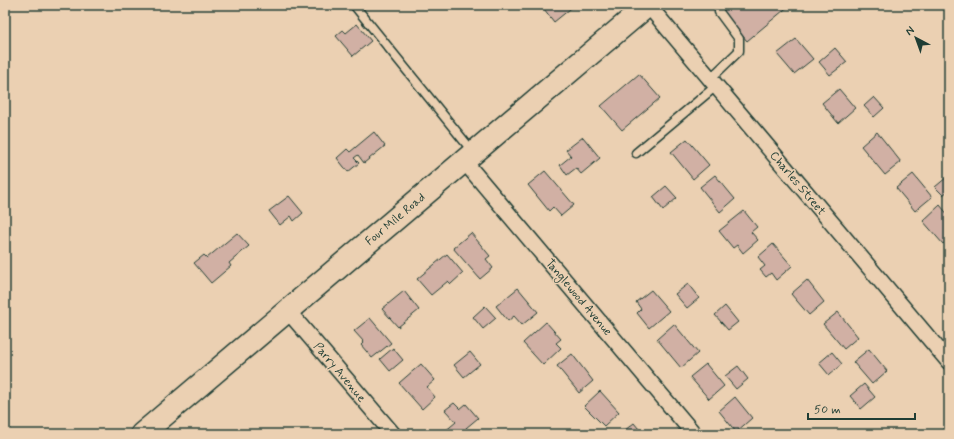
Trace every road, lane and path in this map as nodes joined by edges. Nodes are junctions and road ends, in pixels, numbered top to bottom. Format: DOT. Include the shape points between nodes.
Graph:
graph roads {
  1 [pos="354,5"];
  2 [pos="648,5"];
  3 [pos="719,5"];
  4 [pos="713,83"];
  5 [pos="636,153"];
  6 [pos="469,157"];
  7 [pos="287,310"];
  8 [pos="949,362"];
  9 [pos="142,434"];
  10 [pos="392,434"];
  11 [pos="694,434"];
  1 -- 6 [label="lane"];
  2 -- 4 [label="street, Charles Street"];
  2 -- 6 [label="main road, Four Mile Road"];
  3 -- 4 [label="lane" via="719,12 739,39 740,51"];
  4 -- 5 [label="lane"];
  4 -- 8 [label="street, Charles Street"];
  6 -- 7 [label="main road, Four Mile Road"];
  6 -- 11 [label="street, Tanglewood Avenue"];
  7 -- 9 [label="main road, Four Mile Road"];
  7 -- 10 [label="street, Parry Avenue"];
}
